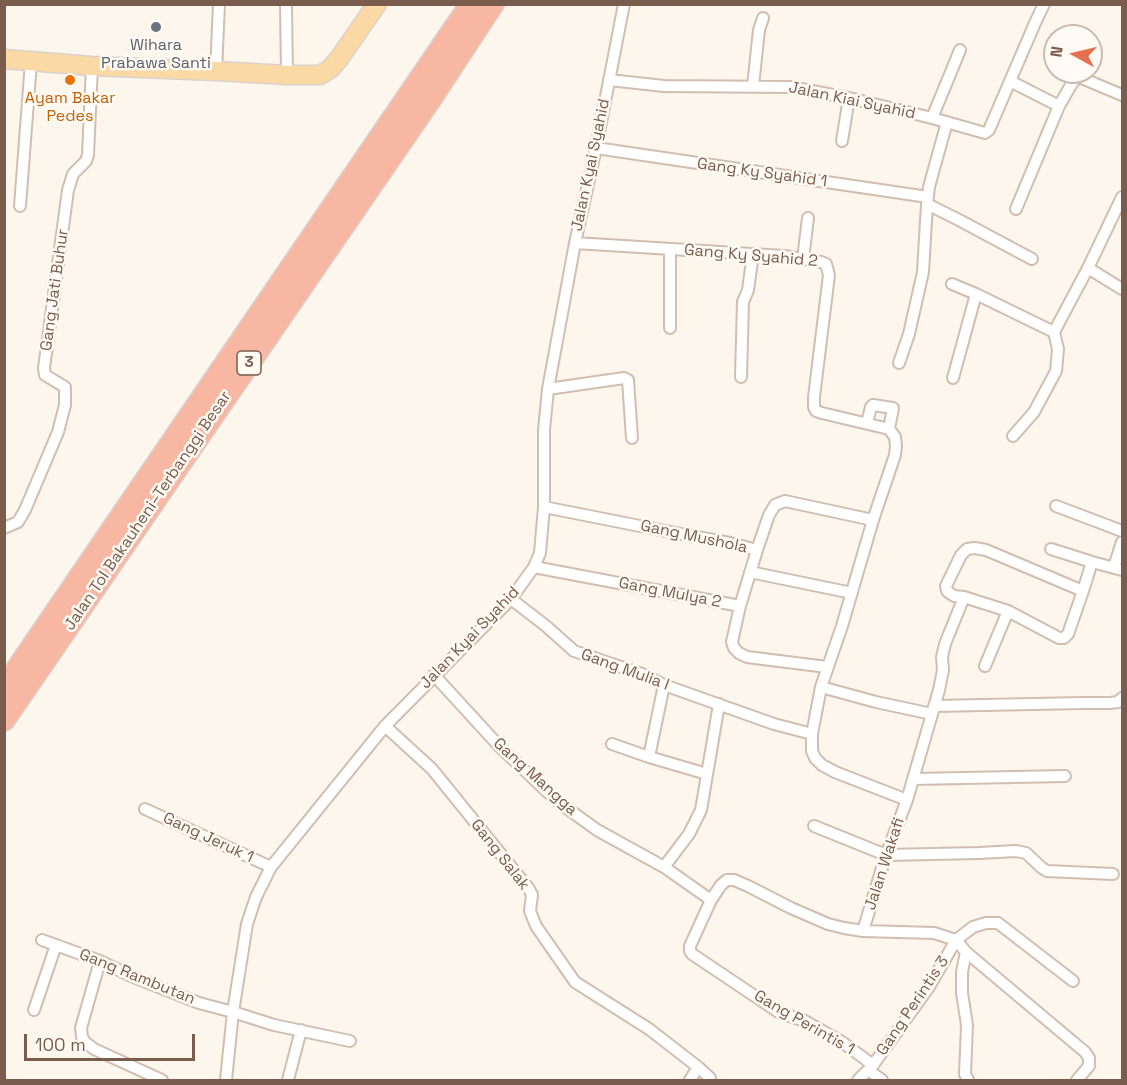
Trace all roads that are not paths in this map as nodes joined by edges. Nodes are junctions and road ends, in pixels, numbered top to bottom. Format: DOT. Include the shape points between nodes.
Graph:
graph roads {
  1 [pos="219,4"];
  2 [pos="286,4"];
  3 [pos="377,4"];
  4 [pos="471,4"];
  5 [pos="493,4"];
  6 [pos="624,4"];
  7 [pos="1044,4"];
  8 [pos="763,18"];
  9 [pos="960,50"];
  10 [pos="4,59"];
  11 [pos="31,62"];
  12 [pos="92,66"];
  13 [pos="216,71"];
  14 [pos="287,75"];
  15 [pos="609,80"];
  16 [pos="1010,81"];
  17 [pos="753,86"];
  18 [pos="1122,95"];
  19 [pos="849,98"];
  20 [pos="1059,106"];
  21 [pos="932,118"];
  22 [pos="947,122"];
  23 [pos="842,141"];
  24 [pos="596,148"];
  25 [pos="1122,197"];
  26 [pos="927,201"];
  27 [pos="20,207"];
  28 [pos="1016,209"];
  29 [pos="808,218"];
  30 [pos="575,243"];
  31 [pos="670,249"];
  32 [pos="753,254"];
  33 [pos="803,259"];
  34 [pos="1032,259"];
  35 [pos="1088,268"];
  36 [pos="952,284"];
  37 [pos="1122,289"];
  38 [pos="976,294"];
  39 [pos="670,328"];
  40 [pos="1054,332"];
  41 [pos="899,363"];
  42 [pos="741,377"];
  43 [pos="952,378"];
  44 [pos="548,390"];
  45 [pos="867,423"];
  46 [pos="889,429"];
  47 [pos="1012,436"];
  48 [pos="632,438"];
  49 [pos="1056,506"];
  50 [pos="543,507"];
  51 [pos="873,520"];
  52 [pos="5,528"];
  53 [pos="1122,531"];
  54 [pos="1122,542"];
  55 [pos="1051,549"];
  56 [pos="757,550"];
  57 [pos="1092,562"];
  58 [pos="534,567"];
  59 [pos="1118,568"];
  60 [pos="750,572"];
  61 [pos="1083,591"];
  62 [pos="852,593"];
  63 [pos="964,597"];
  64 [pos="511,599"];
  65 [pos="740,606"];
  66 [pos="1008,611"];
  67 [pos="827,666"];
  68 [pos="985,666"];
  69 [pos="434,675"];
  70 [pos="664,685"];
  71 [pos="821,687"];
  72 [pos="4,688"];
  73 [pos="1122,698"];
  74 [pos="719,704"];
  75 [pos="933,710"];
  76 [pos="4,720"];
  77 [pos="385,726"];
  78 [pos="812,734"];
  79 [pos="612,744"];
  80 [pos="649,757"];
  81 [pos="707,774"];
  82 [pos="1065,776"];
  83 [pos="913,779"];
  84 [pos="907,800"];
  85 [pos="146,809"];
  86 [pos="814,826"];
  87 [pos="886,855"];
  88 [pos="271,867"];
  89 [pos="664,867"];
  90 [pos="1113,874"];
  91 [pos="711,900"];
  92 [pos="863,931"];
  93 [pos="42,940"];
  94 [pos="956,940"];
  95 [pos="56,945"];
  96 [pos="966,952"];
  97 [pos="100,961"];
  98 [pos="1073,981"];
  99 [pos="34,1010"];
  100 [pos="233,1012"];
  101 [pos="301,1030"];
  102 [pos="350,1041"];
  103 [pos="698,1067"];
  104 [pos="870,1067"];
  105 [pos="710,1078"];
  106 [pos="162,1080"];
  107 [pos="226,1080"];
  108 [pos="288,1080"];
  109 [pos="690,1080"];
  110 [pos="858,1080"];
  111 [pos="882,1080"];
  112 [pos="968,1080"];
  113 [pos="1077,1080"];
  1 -- 13 [label="street"];
  2 -- 14 [label="street"];
  3 -- 14 [label="main road" via="330,69 320,75"];
  4 -- 72 [label="highway, Jalan Tol Bakauheni–Terbanggi Besar / 3"];
  5 -- 76 [label="highway, Jalan Tol Bakauheni–Terbanggi Besar / 3"];
  6 -- 15 [label="street, Jalan Kyai Syahid"];
  7 -- 16 [label="street"];
  8 -- 17 [label="street"];
  9 -- 21 [label="street"];
  10 -- 11 [label="main road"];
  11 -- 12 [label="main road"];
  11 -- 27 [label="street"];
  12 -- 13 [label="main road"];
  12 -- 52 [label="street, Gang Jati Buhur" via="88,155 73,174 68,190 44,368 45,375 64,387 65,405 58,432 25,510 18,522"];
  13 -- 14 [label="main road"];
  15 -- 17 [label="street, Jalan Kiai Syahid" via="664,86"];
  15 -- 24 [label="street, Jalan Kyai Syahid"];
  16 -- 20 [label="street"];
  16 -- 22 [label="street, Jalan Kiai Syahid" via="985,133"];
  17 -- 19 [label="street, Jalan Kiai Syahid" via="791,87"];
  18 -- 20 [label="street" via="1079,77"];
  19 -- 21 [label="street, Jalan Kiai Syahid"];
  19 -- 23 [label="street"];
  20 -- 28 [label="street"];
  21 -- 22 [label="street, Jalan Kiai Syahid"];
  22 -- 26 [label="street"];
  24 -- 26 [label="street, Gang Ky Syahid 1"];
  24 -- 30 [label="street, Jalan Kyai Syahid"];
  25 -- 35 [label="street"];
  26 -- 34 [label="street, Gang Ky Syahid 1"];
  26 -- 41 [label="street" via="923,272"];
  29 -- 33 [label="street"];
  30 -- 31 [label="street, Gang Ky Syahid 2"];
  30 -- 44 [label="street, Jalan Kyai Syahid"];
  31 -- 32 [label="street, Gang Ky Syahid 2"];
  31 -- 39 [label="street"];
  32 -- 33 [label="street, Gang Ky Syahid 2"];
  32 -- 42 [label="street" via="743,302"];
  33 -- 45 [label="street, Gang Ky Syahid 2" via="826,264 829,275 814,407 822,413"];
  35 -- 37 [label="street"];
  35 -- 40 [label="street"];
  36 -- 38 [label="street"];
  38 -- 40 [label="street"];
  38 -- 43 [label="street"];
  40 -- 47 [label="street" via="1058,349 1056,371 1034,412"];
  44 -- 48 [label="street" via="624,378"];
  44 -- 50 [label="street, Jalan Kyai Syahid"];
  45 -- 46 [label="street, Gang Ky Syahid 2"];
  45 -- 46 [label="street" via="873,405 893,408"];
  46 -- 51 [label="street" via="895,437 895,455"];
  49 -- 53 [label="street"];
  50 -- 56 [label="street, Gang Mushola"];
  50 -- 58 [label="street, Jalan Kyai Syahid" via="540,553"];
  51 -- 56 [label="street" via="785,501 775,505 769,515"];
  51 -- 62 [label="street"];
  54 -- 59 [label="street"];
  55 -- 57 [label="street"];
  56 -- 60 [label="street, Gang Mushola"];
  57 -- 59 [label="street"];
  57 -- 61 [label="street"];
  58 -- 64 [label="street, Jalan Kyai Syahid"];
  58 -- 65 [label="street, Gang Mulya 2"];
  60 -- 62 [label="street, Gang Mushola"];
  60 -- 65 [label="street"];
  61 -- 63 [label="street" via="975,548 961,555 946,586 950,594"];
  61 -- 66 [label="street" via="1064,638"];
  62 -- 67 [label="street"];
  63 -- 66 [label="street"];
  63 -- 75 [label="street" via="945,644"];
  64 -- 69 [label="street, Jalan Kyai Syahid"];
  64 -- 70 [label="street, Gang Mulia I" via="573,651"];
  65 -- 67 [label="street, Gang Mulya 2" via="732,642 739,653"];
  66 -- 68 [label="street"];
  67 -- 71 [label="street"];
  69 -- 77 [label="street, Jalan Kyai Syahid"];
  69 -- 89 [label="street, Gang Mangga" via="500,747 557,801 597,830"];
  70 -- 74 [label="street, Gang Mulia I"];
  70 -- 80 [label="street"];
  71 -- 75 [label="street" via="876,702"];
  71 -- 78 [label="street, Jalan Wakafi"];
  73 -- 75 [label="street" via="1110,704"];
  74 -- 78 [label="street, Gang Mulia I"];
  74 -- 81 [label="street"];
  75 -- 83 [label="street"];
  77 -- 88 [label="street, Jalan Kyai Syahid"];
  77 -- 103 [label="street, Gang Salak" via="432,769 529,889 536,926 576,982 649,1029"];
  78 -- 84 [label="street, Jalan Wakafi" via="812,751 822,765"];
  79 -- 80 [label="street"];
  80 -- 81 [label="street"];
  81 -- 89 [label="street" via="700,810 689,834"];
  82 -- 83 [label="street"];
  83 -- 84 [label="street"];
  84 -- 87 [label="street, Jalan Wakafi"];
  85 -- 88 [label="street, Gang Jeruk 1"];
  86 -- 87 [label="street"];
  87 -- 90 [label="street" via="1016,851 1026,853 1047,871"];
  87 -- 92 [label="street, Jalan Wakafi"];
  88 -- 100 [label="street, Jalan Kyai Syahid" via="247,924"];
  89 -- 91 [label="street, Gang Mangga"];
  91 -- 92 [label="street, Jalan Wakafi" via="727,880 734,880 828,924"];
  91 -- 104 [label="street, Gang Perintis 1" via="690,946 692,954 780,1013 805,1021 842,1042"];
  92 -- 94 [label="street" via="933,933"];
  93 -- 95 [label="street, Gang Rambutan"];
  94 -- 96 [label="street"];
  94 -- 98 [label="street" via="973,927 998,923"];
  94 -- 104 [label="street, Gang Perintis 3" via="929,987"];
  95 -- 97 [label="street, Gang Rambutan"];
  95 -- 99 [label="street"];
  96 -- 112 [label="street" via="962,993 968,1025"];
  96 -- 113 [label="street" via="1085,1052 1089,1066"];
  97 -- 100 [label="street, Gang Rambutan" via="182,997"];
  97 -- 106 [label="street" via="81,1028 82,1037 94,1049"];
  100 -- 101 [label="street, Gang Rambutan"];
  100 -- 107 [label="street, Jalan Kyai Syahid"];
  101 -- 102 [label="street, Gang Rambutan"];
  101 -- 108 [label="street"];
  103 -- 105 [label="street, Gang Salak"];
  103 -- 109 [label="street"];
  104 -- 110 [label="street"];
  104 -- 111 [label="street, Gang Perintis 1"];
}
